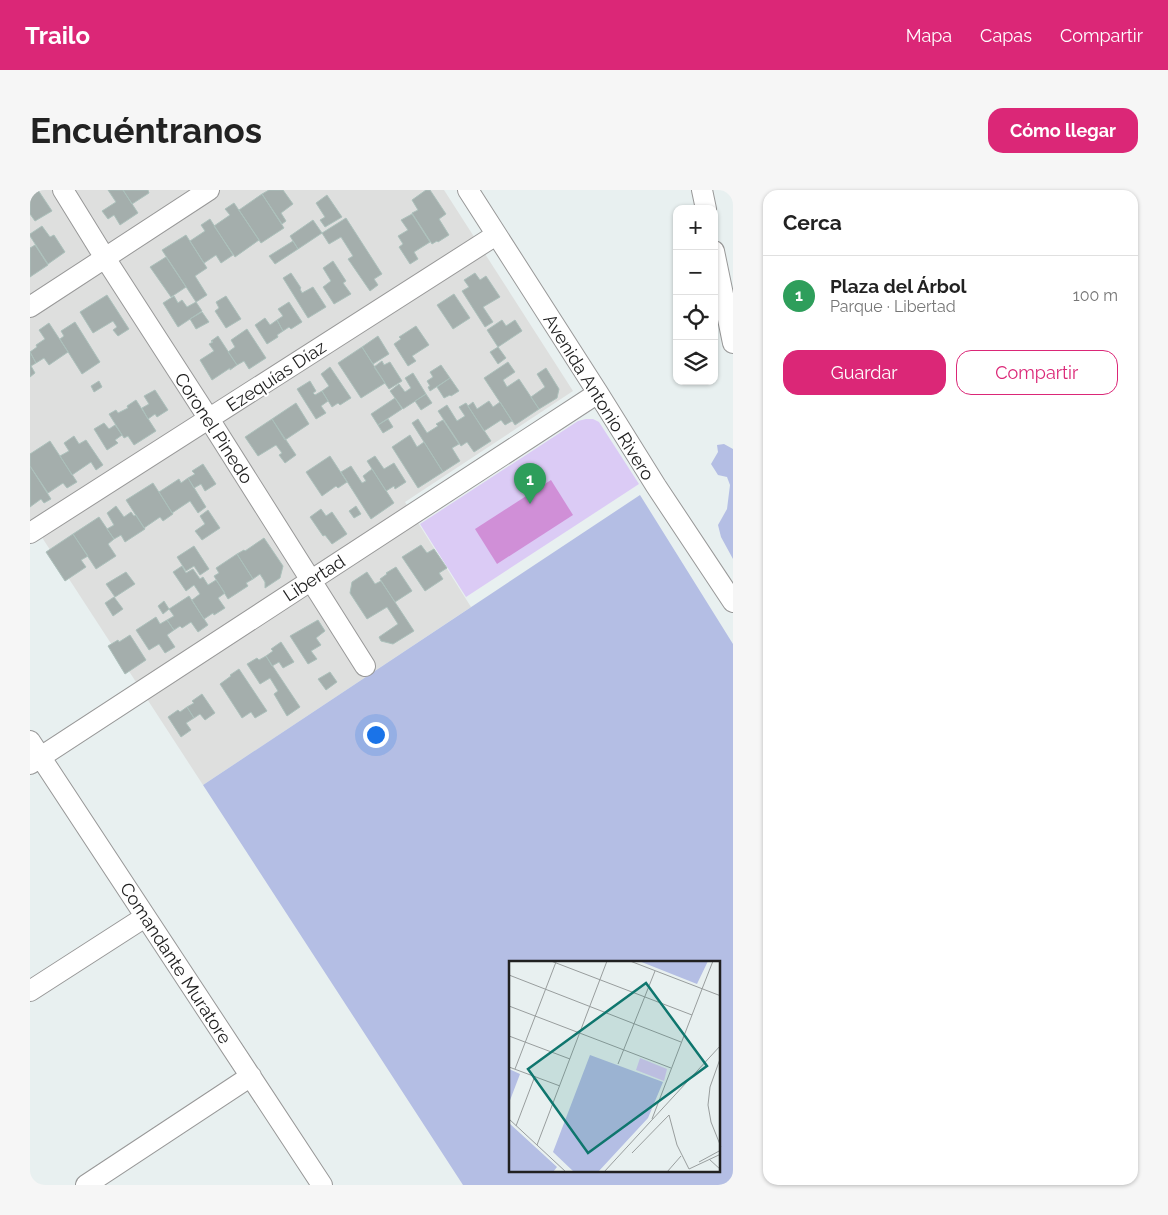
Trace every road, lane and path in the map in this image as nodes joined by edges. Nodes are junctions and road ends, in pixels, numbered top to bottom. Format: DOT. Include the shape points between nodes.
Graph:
graph roads {
  1 [pos="63,190"];
  2 [pos="209,190"];
  3 [pos="468,190"];
  4 [pos="702,190"];
  5 [pos="705,205"];
  6 [pos="496,235"];
  7 [pos="105,258"];
  8 [pos="718,270"];
  9 [pos="30,307"];
  10 [pos="733,343"];
  11 [pos="598,393"];
  12 [pos="209,419"];
  13 [pos="30,533"];
  14 [pos="311,580"];
  15 [pos="733,602"];
  16 [pos="365,666"];
  17 [pos="34,754"];
  18 [pos="145,917"];
  19 [pos="30,992"];
  20 [pos="251,1076"];
  21 [pos="97,1182"];
  22 [pos="322,1185"];
  1 -- 7 [label="street, Coronel Pinedo"];
  2 -- 7 [label="street"];
  3 -- 6 [label="street, Avenida Antonio Rivero"];
  4 -- 5 [label="street"];
  6 -- 11 [label="street, Avenida Antonio Rivero"];
  6 -- 12 [label="street, Ezequías Díaz"];
  7 -- 9 [label="street"];
  7 -- 12 [label="street, Coronel Pinedo"];
  8 -- 10 [label="street"];
  11 -- 14 [label="street, Libertad"];
  11 -- 15 [label="street, Avenida Antonio Rivero"];
  12 -- 13 [label="street, Ezequías Díaz"];
  12 -- 14 [label="street, Coronel Pinedo"];
  14 -- 16 [label="street, Coronel Pinedo"];
  14 -- 17 [label="street, Libertad" via="150,686"];
  17 -- 18 [label="street, Comandante Muratore"];
  18 -- 19 [label="street"];
  18 -- 20 [label="street, Comandante Muratore"];
  20 -- 21 [label="street"];
  20 -- 22 [label="street, Comandante Muratore"];
}
